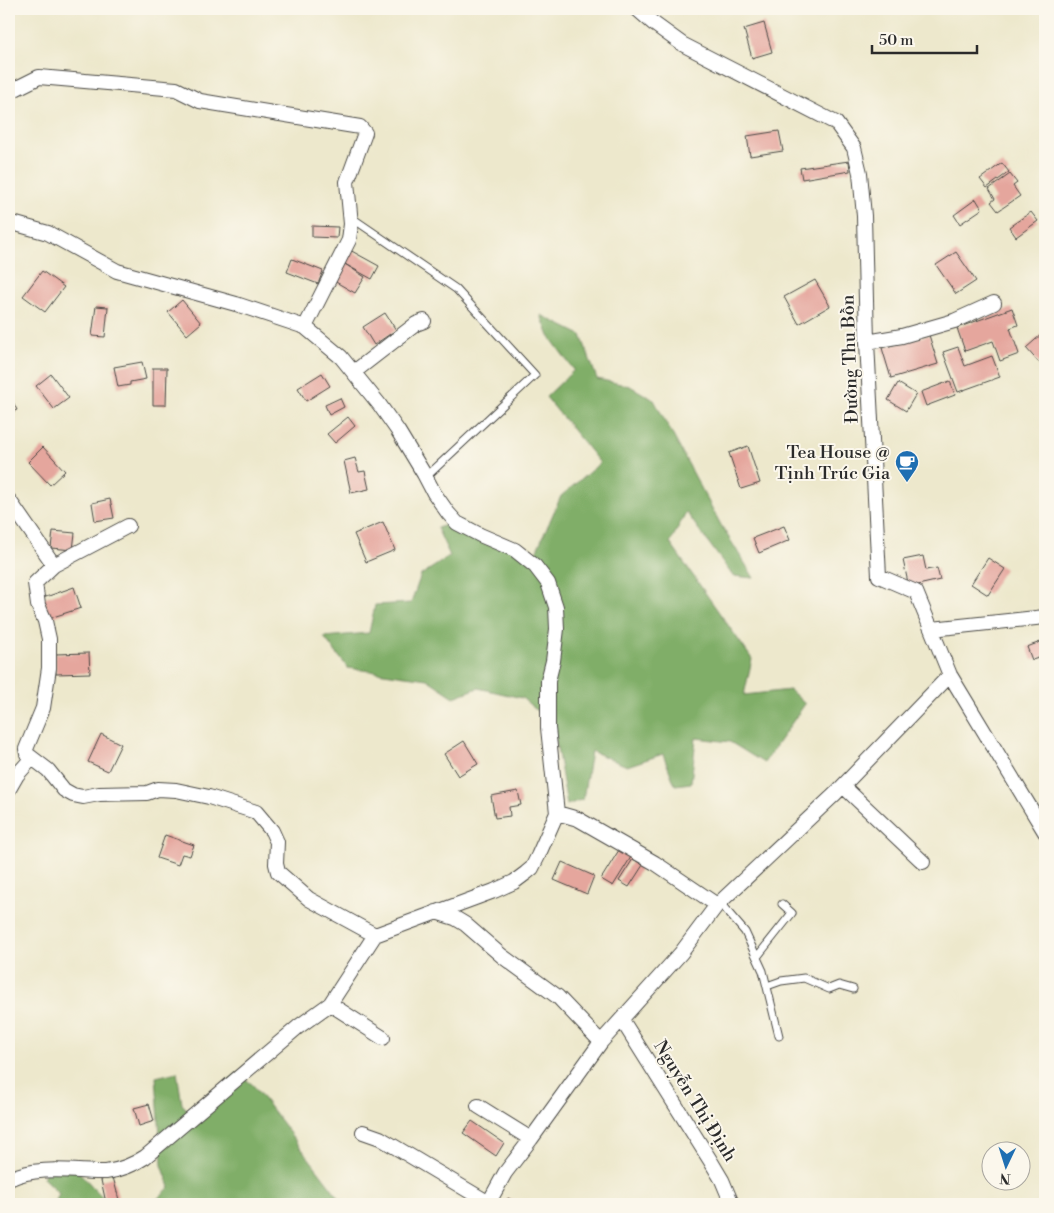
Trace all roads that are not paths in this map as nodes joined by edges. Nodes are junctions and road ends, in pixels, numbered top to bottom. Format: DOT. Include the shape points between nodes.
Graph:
graph roads {
  1 [pos="637,9"];
  2 [pos="9,92"];
  3 [pos="350,217"];
  4 [pos="9,222"];
  5 [pos="994,303"];
  6 [pos="424,320"];
  7 [pos="305,327"];
  8 [pos="867,342"];
  9 [pos="354,372"];
  10 [pos="426,477"];
  11 [pos="9,500"];
  12 [pos="128,526"];
  13 [pos="54,564"];
  14 [pos="1045,617"];
  15 [pos="932,629"];
  16 [pos="950,675"];
  17 [pos="32,758"];
  18 [pos="843,786"];
  19 [pos="9,789"];
  20 [pos="557,813"];
  21 [pos="1045,832"];
  22 [pos="923,862"];
  23 [pos="719,904"];
  24 [pos="782,904"];
  25 [pos="436,912"];
  26 [pos="375,935"];
  27 [pos="756,957"];
  28 [pos="767,986"];
  29 [pos="853,989"];
  30 [pos="330,1004"];
  31 [pos="622,1020"];
  32 [pos="780,1036"];
  33 [pos="383,1038"];
  34 [pos="601,1042"];
  35 [pos="478,1106"];
  36 [pos="363,1132"];
  37 [pos="531,1139"];
  38 [pos="9,1179"];
  39 [pos="488,1204"];
  40 [pos="732,1204"];
  1 -- 8 [label="street, Đường Thu Bồn" via="682,44 836,122 854,148 864,216"];
  2 -- 3 [label="street" via="39,77 176,90 200,101 360,127 365,133 346,182"];
  3 -- 7 [label="street" via="349,240"];
  3 -- 10 [label="lane" via="456,289 535,375"];
  4 -- 7 [label="street" via="48,233 117,271"];
  5 -- 8 [label="street" via="954,321"];
  6 -- 9 [label="street"];
  7 -- 9 [label="street"];
  8 -- 15 [label="street, Đường Thu Bồn" via="879,576 916,592"];
  9 -- 10 [label="street" via="398,431"];
  10 -- 20 [label="street" via="457,522 514,550 535,566 548,584 556,607 557,628 548,691 548,728"];
  11 -- 13 [label="street"];
  12 -- 13 [label="street"];
  13 -- 17 [label="street" via="35,583 48,639 49,668 43,708 26,749"];
  14 -- 15 [label="street"];
  15 -- 16 [label="street, Đường Thu Bồn"];
  16 -- 18 [label="street"];
  16 -- 21 [label="street, Đường Thu Bồn"];
  17 -- 19 [label="street"];
  17 -- 26 [label="street" via="73,795 176,790 256,812 277,842 278,872 309,899"];
  18 -- 22 [label="street"];
  18 -- 23 [label="street"];
  20 -- 23 [label="street" via="578,819"];
  20 -- 25 [label="street" via="532,868 526,873 494,891"];
  23 -- 27 [label="lane" via="745,932"];
  23 -- 31 [label="street" via="682,953"];
  24 -- 27 [label="lane" via="792,913"];
  25 -- 26 [label="street"];
  25 -- 34 [label="street" via="465,924 558,997"];
  26 -- 30 [label="street"];
  27 -- 28 [label="lane"];
  28 -- 29 [label="lane" via="804,978 829,989 839,985"];
  28 -- 32 [label="lane"];
  30 -- 33 [label="street"];
  30 -- 38 [label="street" via="298,1027 137,1163 106,1172 34,1171"];
  31 -- 34 [label="street"];
  31 -- 40 [label="street, Nguyễn Thị Định" via="722,1180"];
  34 -- 37 [label="street"];
  35 -- 37 [label="street"];
  36 -- 39 [label="street" via="380,1138"];
  37 -- 39 [label="street"];
}
